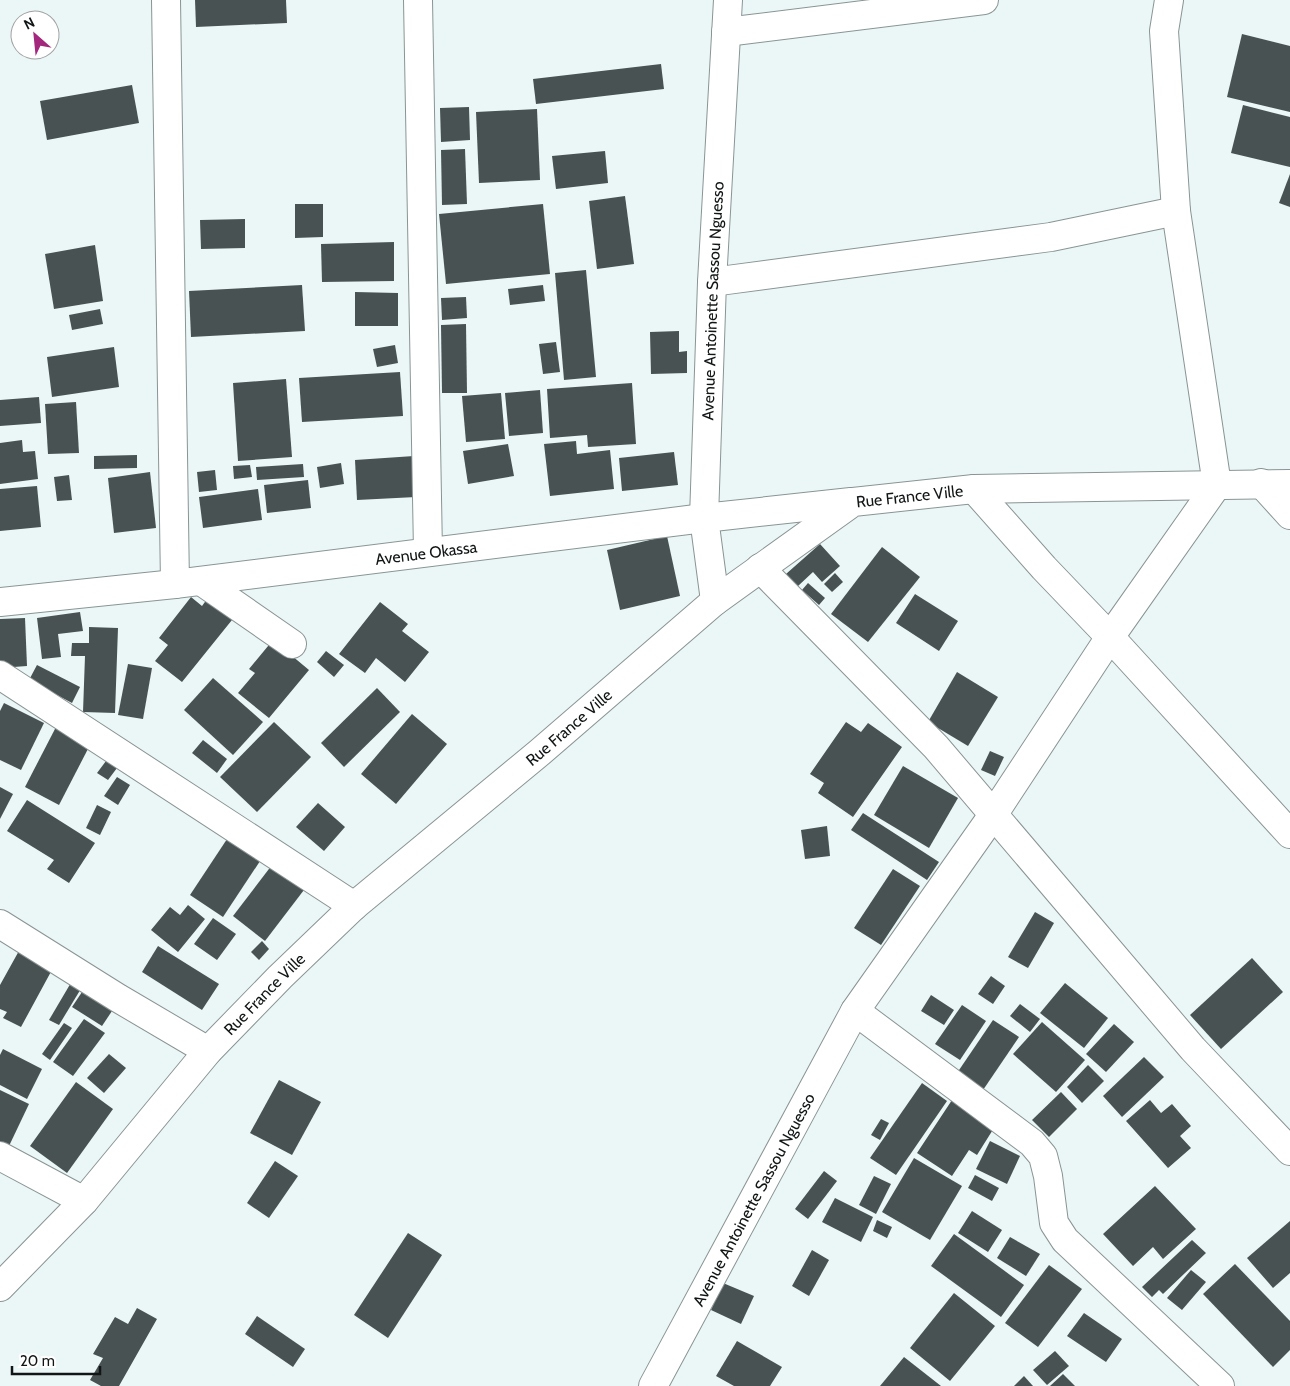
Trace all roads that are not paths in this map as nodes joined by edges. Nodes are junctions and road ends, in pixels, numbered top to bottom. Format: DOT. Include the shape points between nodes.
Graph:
graph roads {
  1 [pos="166,0"];
  2 [pos="418,0"];
  3 [pos="728,0"];
  4 [pos="984,0"];
  5 [pos="1169,0"];
  6 [pos="726,32"];
  7 [pos="1176,211"];
  8 [pos="712,282"];
  9 [pos="1217,484"];
  10 [pos="1261,484"];
  11 [pos="1290,484"];
  12 [pos="974,489"];
  13 [pos="853,502"];
  14 [pos="1290,515"];
  15 [pos="704,518"];
  16 [pos="428,552"];
  17 [pos="760,568"];
  18 [pos="188,582"];
  19 [pos="715,601"];
  20 [pos="0,602"];
  21 [pos="1110,637"];
  22 [pos="292,644"];
  23 [pos="0,676"];
  24 [pos="993,815"];
  25 [pos="1290,834"];
  26 [pos="354,906"];
  27 [pos="0,924"];
  28 [pos="854,1011"];
  29 [pos="208,1051"];
  30 [pos="1290,1151"];
  31 [pos="0,1156"];
  32 [pos="84,1201"];
  33 [pos="0,1287"];
  34 [pos="653,1386"];
  35 [pos="1220,1386"];
  1 -- 18 [label="street"];
  2 -- 16 [label="street"];
  3 -- 6 [label="street, Avenue Antoinette Sassou Nguesso"];
  4 -- 6 [label="street"];
  5 -- 7 [label="street" via="1164,31"];
  6 -- 8 [label="street, Avenue Antoinette Sassou Nguesso"];
  7 -- 8 [label="street" via="1051,237"];
  7 -- 9 [label="street"];
  8 -- 15 [label="street, Avenue Antoinette Sassou Nguesso"];
  9 -- 10 [label="street, Rue France Ville"];
  9 -- 12 [label="street, Rue France Ville"];
  9 -- 21 [label="street, Avenue Antoinette Sassou Nguesso"];
  10 -- 11 [label="street, Rue France Ville"];
  10 -- 14 [label="street"];
  12 -- 13 [label="street, Rue France Ville"];
  12 -- 21 [label="street"];
  13 -- 15 [label="street, Avenue Okassa"];
  13 -- 17 [label="street, Rue France Ville"];
  15 -- 16 [label="street, Avenue Okassa"];
  15 -- 19 [label="street, Avenue Antoinette Sassou Nguesso"];
  16 -- 18 [label="street, Avenue Okassa"];
  17 -- 19 [label="street, Rue France Ville"];
  17 -- 24 [label="street" via="924,734"];
  18 -- 20 [label="street, Avenue Okassa"];
  18 -- 22 [label="street"];
  19 -- 26 [label="street, Rue France Ville" via="540,753"];
  21 -- 24 [label="street, Avenue Antoinette Sassou Nguesso"];
  21 -- 25 [label="street"];
  23 -- 26 [label="street"];
  24 -- 28 [label="street, Avenue Antoinette Sassou Nguesso"];
  24 -- 30 [label="street" via="1193,1049"];
  26 -- 29 [label="street, Rue France Ville"];
  27 -- 29 [label="street"];
  28 -- 34 [label="street, Avenue Antoinette Sassou Nguesso"];
  28 -- 35 [label="street" via="1032,1143 1043,1156 1054,1223 1065,1240"];
  29 -- 32 [label="street, Rue France Ville"];
  31 -- 32 [label="street"];
  32 -- 33 [label="street, Rue France Ville"];
}
